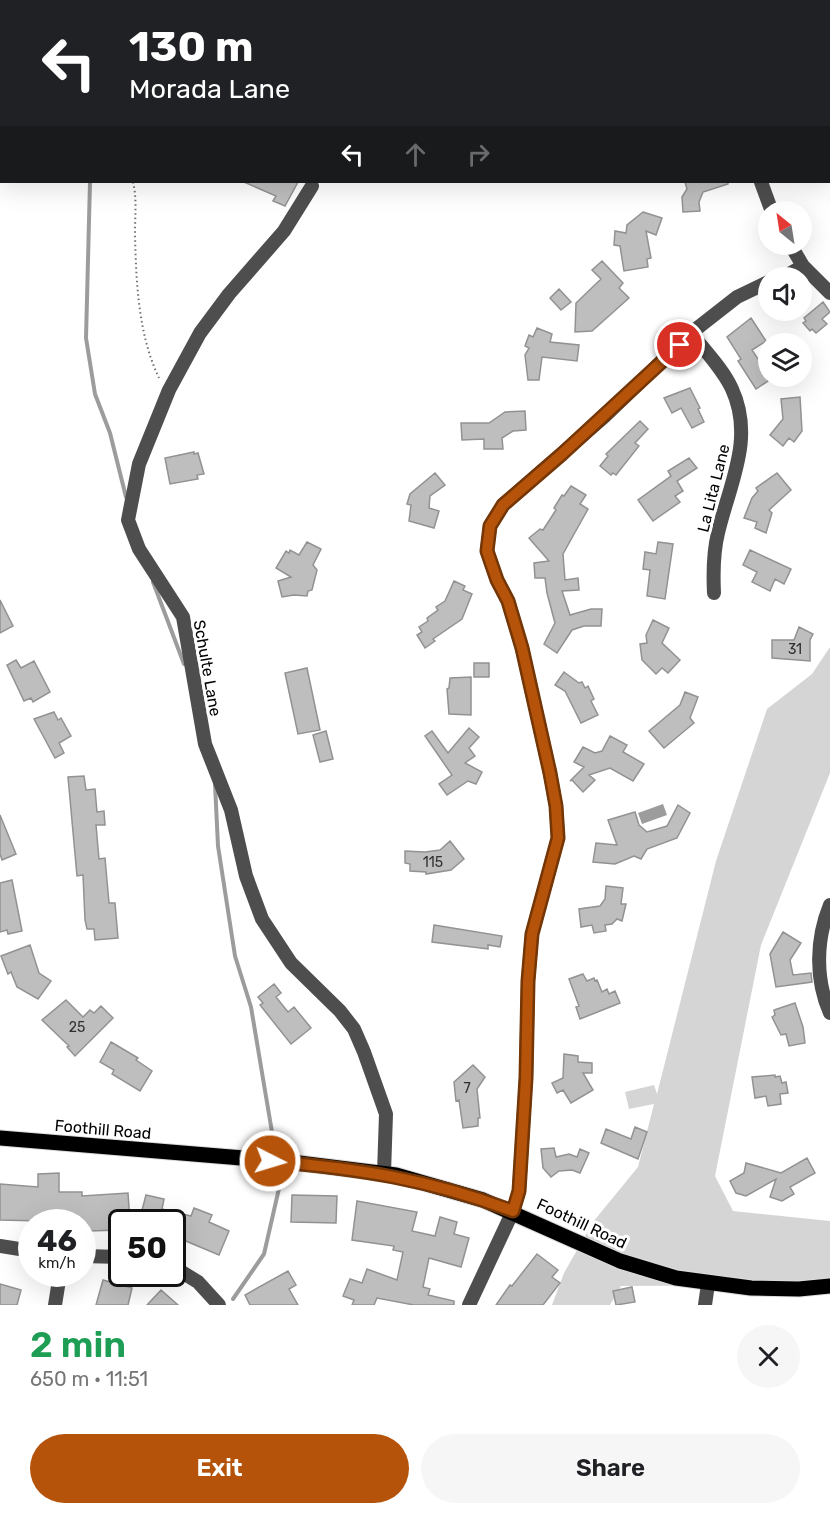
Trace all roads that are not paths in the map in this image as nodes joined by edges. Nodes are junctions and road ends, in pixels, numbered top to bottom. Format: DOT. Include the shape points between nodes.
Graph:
graph roads {
  1 [pos="761,183"];
  2 [pos="312,186"];
  3 [pos="768,201"];
  4 [pos="796,255"];
  5 [pos="803,266"];
  6 [pos="758,287"];
  7 [pos="830,293"];
  8 [pos="692,333"];
  9 [pos="714,593"];
  10 [pos="830,905"];
  11 [pos="830,1013"];
  12 [pos="0,1138"];
  13 [pos="384,1173"];
  14 [pos="513,1211"];
  15 [pos="0,1246"];
  16 [pos="18,1249"];
  17 [pos="186,1275"];
  18 [pos="708,1284"];
  19 [pos="830,1286"];
  20 [pos="58,1287"];
  21 [pos="55,1305"];
  22 [pos="219,1305"];
  23 [pos="469,1305"];
  24 [pos="705,1305"];
  1 -- 3 [label="street"];
  2 -- 13 [label="street, Schulte Lane" via="284,231 200,333 169,390 139,464 128,513 130,530 183,617 205,744 231,810 246,876 262,919 291,963 354,1029 364,1052 386,1114"];
  4 -- 5 [label="street"];
  5 -- 7 [label="street"];
  6 -- 8 [label="street" via="737,297"];
  8 -- 9 [label="street, La Lita Lane" via="726,377 741,420 741,450 714,553"];
  8 -- 14 [label="street" via="503,505 487,539 490,564 508,601 522,648 550,773 558,838 532,934 520,1180"];
  10 -- 11 [label="street" via="822,930 819,967"];
  12 -- 13 [label="main road, Foothill Road"];
  13 -- 14 [label="main road, Foothill Road" via="451,1189"];
  14 -- 18 [label="main road, Foothill Road" via="620,1261"];
  14 -- 23 [label="street"];
  15 -- 16 [label="street"];
  17 -- 22 [label="street"];
  18 -- 19 [label="main road, Foothill Road" via="773,1290"];
  18 -- 24 [label="street"];
  20 -- 21 [label="street"];
}
